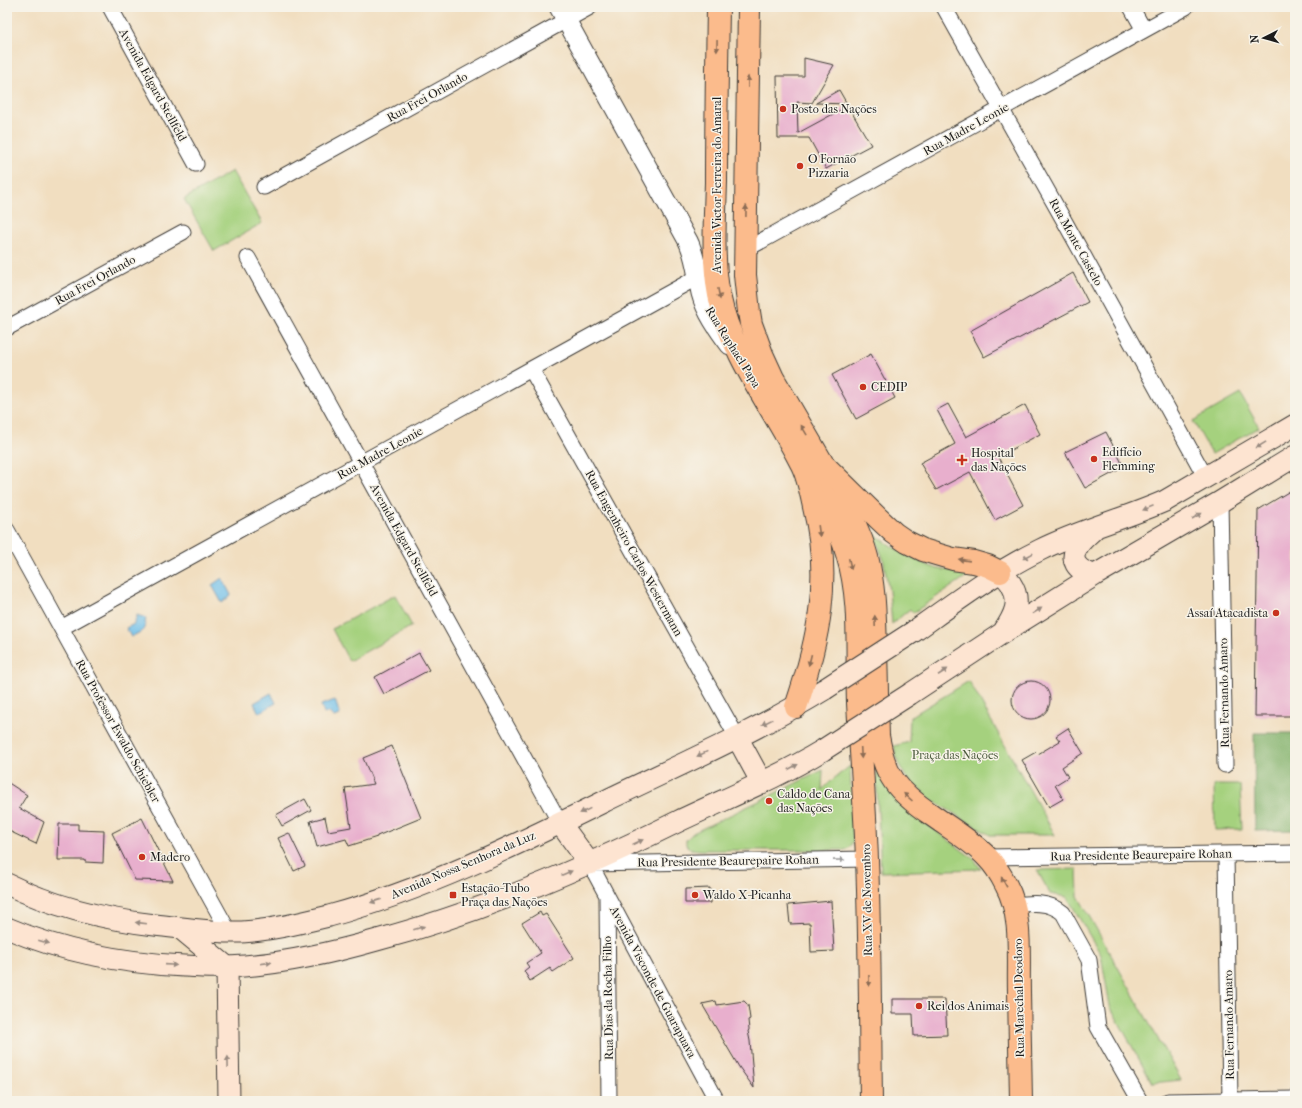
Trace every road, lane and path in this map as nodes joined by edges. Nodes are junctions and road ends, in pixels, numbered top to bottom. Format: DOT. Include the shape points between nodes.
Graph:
graph roads {
  1 [pos="110,7"];
  2 [pos="590,7"];
  3 [pos="718,7"];
  4 [pos="749,7"];
  5 [pos="944,7"];
  6 [pos="1131,7"];
  7 [pos="1186,7"];
  8 [pos="563,13"];
  9 [pos="1144,30"];
  10 [pos="1002,109"];
  11 [pos="196,164"];
  12 [pos="264,187"];
  13 [pos="715,227"];
  14 [pos="183,232"];
  15 [pos="688,241"];
  16 [pos="745,250"];
  17 [pos="248,258"];
  18 [pos="698,277"];
  19 [pos="7,328"];
  20 [pos="742,359"];
  21 [pos="531,369"];
  22 [pos="1295,425"];
  23 [pos="1295,456"];
  24 [pos="361,463"];
  25 [pos="813,465"];
  26 [pos="1206,478"];
  27 [pos="1220,502"];
  28 [pos="1096,527"];
  29 [pos="7,530"];
  30 [pos="1000,572"];
  31 [pos="1095,575"];
  32 [pos="61,628"];
  33 [pos="1004,632"];
  34 [pos="877,688"];
  35 [pos="858,700"];
  36 [pos="796,707"];
  37 [pos="737,737"];
  38 [pos="1225,765"];
  39 [pos="762,783"];
  40 [pos="560,823"];
  41 [pos="1295,853"];
  42 [pos="1226,854"];
  43 [pos="987,857"];
  44 [pos="867,859"];
  45 [pos="590,864"];
  46 [pos="9,889"];
  47 [pos="607,895"];
  48 [pos="1014,905"];
  49 [pos="7,928"];
  50 [pos="180,928"];
  51 [pos="229,932"];
  52 [pos="227,967"];
  53 [pos="1230,1100"];
  54 [pos="1295,1100"];
  55 [pos="229,1101"];
  56 [pos="609,1101"];
  57 [pos="717,1101"];
  58 [pos="872,1101"];
  59 [pos="1021,1101"];
  60 [pos="1140,1101"];
  61 [pos="1168,1101"];
  1 -- 11 [label="street, Avenida Edgard Stellfeld"];
  2 -- 8 [label="street, Rua Frei Orlando"];
  3 -- 13 [label="main road, Avenida Victor Ferreira do Amaral, one-way"];
  16 -- 4 [label="main road, one-way"];
  5 -- 10 [label="street, Rua Monte Castelo"];
  6 -- 9 [label="street"];
  7 -- 9 [label="street, Rua Madre Leonie"];
  8 -- 12 [label="street, Rua Frei Orlando"];
  8 -- 15 [label="street, Rua Raphael Papa"];
  9 -- 10 [label="street, Rua Madre Leonie"];
  10 -- 16 [label="street, Rua Madre Leonie"];
  10 -- 26 [label="street, Rua Monte Castelo"];
  13 -- 15 [label="street" via="714,236 696,242"];
  13 -- 20 [label="main road, Avenida Victor Ferreira do Amaral, one-way" via="719,295 732,338"];
  14 -- 19 [label="street, Rua Frei Orlando"];
  15 -- 18 [label="street, Rua Raphael Papa"];
  25 -- 16 [label="main road, Rua Raphael Papa, one-way" via="755,337 749,312"];
  17 -- 24 [label="street, Avenida Edgard Stellfeld"];
  18 -- 20 [label="street, Rua Raphael Papa" via="701,293 712,319"];
  18 -- 21 [label="street, Rua Madre Leonie"];
  20 -- 25 [label="main road, Rua Raphael Papa"];
  21 -- 24 [label="street, Rua Madre Leonie"];
  21 -- 37 [label="street, Rua Engenheiro Carlos Westermann"];
  22 -- 26 [label="main road, Avenida Nossa Senhora da Luz, one-way"];
  23 -- 27 [label="main road"];
  24 -- 32 [label="street, Rua Madre Leonie"];
  24 -- 40 [label="street, Avenida Edgard Stellfeld"];
  30 -- 25 [label="main road, one-way" via="988,566 923,550 907,542"];
  34 -- 25 [label="main road, Rua Raphael Papa, one-way" via="874,594 867,556 852,518"];
  25 -- 35 [label="main road, Rua Raphael Papa, one-way" via="840,532 852,572 856,601"];
  25 -- 36 [label="main road, one-way" via="822,549 821,611 807,673"];
  26 -- 28 [label="main road, Avenida Nossa Senhora da Luz, one-way" via="1165,501"];
  31 -- 27 [label="main road, one-way"];
  27 -- 38 [label="street, Rua Fernando Amaro"];
  28 -- 30 [label="main road, Avenida Nossa Senhora da Luz, one-way" via="1041,549"];
  28 -- 31 [label="main road" via="1075,551 1078,568"];
  29 -- 32 [label="street, Rua Professor Ewaldo Schiebler"];
  30 -- 33 [label="main road" via="1011,584 1016,595 1013,618"];
  30 -- 36 [label="main road, Avenida Nossa Senhora da Luz, bridge" via="913,632"];
  33 -- 31 [label="main road, one-way"];
  32 -- 51 [label="street, Rua Professor Ewaldo Schiebler"];
  39 -- 33 [label="main road, one-way, bridge" via="823,750"];
  43 -- 34 [label="main road, Rua Marechal Deodoro, one-way" via="912,800 893,780 885,765 878,736"];
  35 -- 44 [label="main road, Rua XV de Novembro, one-way"];
  36 -- 37 [label="main road, Avenida Nossa Senhora da Luz, one-way"];
  37 -- 39 [label="main road"];
  37 -- 40 [label="main road, Avenida Nossa Senhora da Luz, one-way"];
  45 -- 39 [label="main road, one-way"];
  40 -- 45 [label="main road"];
  40 -- 51 [label="main road, Avenida Nossa Senhora da Luz, one-way" via="451,873 376,902 280,927"];
  41 -- 42 [label="street, Rua Presidente Beaurepaire Rohan"];
  42 -- 43 [label="street, Rua Presidente Beaurepaire Rohan"];
  42 -- 53 [label="street, Rua Fernando Amaro"];
  48 -- 43 [label="main road, Rua Marechal Deodoro, one-way" via="998,871"];
  45 -- 44 [label="street, Rua Presidente Beaurepaire Rohan, one-way"];
  44 -- 58 [label="main road, Rua XV de Novembro, one-way"];
  45 -- 47 [label="street, Avenida Visconde de Guarapuava"];
  52 -- 45 [label="main road, one-way" via="325,954 397,935 468,912"];
  50 -- 46 [label="main road, Avenida Nossa Senhora da Luz, one-way" via="84,913"];
  47 -- 56 [label="street, Rua Dias da Rocha Filho"];
  47 -- 57 [label="street, Avenida Visconde de Guarapuava"];
  48 -- 59 [label="main road, Rua Marechal Deodoro" via="1018,947"];
  48 -- 60 [label="street" via="1040,904 1058,908 1063,913 1089,960 1098,1027"];
  49 -- 52 [label="main road, one-way" via="36,940 103,956 168,965"];
  50 -- 51 [label="main road, Avenida Nossa Senhora da Luz"];
  50 -- 52 [label="main road"];
  55 -- 52 [label="main road, one-way"];
  53 -- 54 [label="street"];
  53 -- 61 [label="street"];
}
